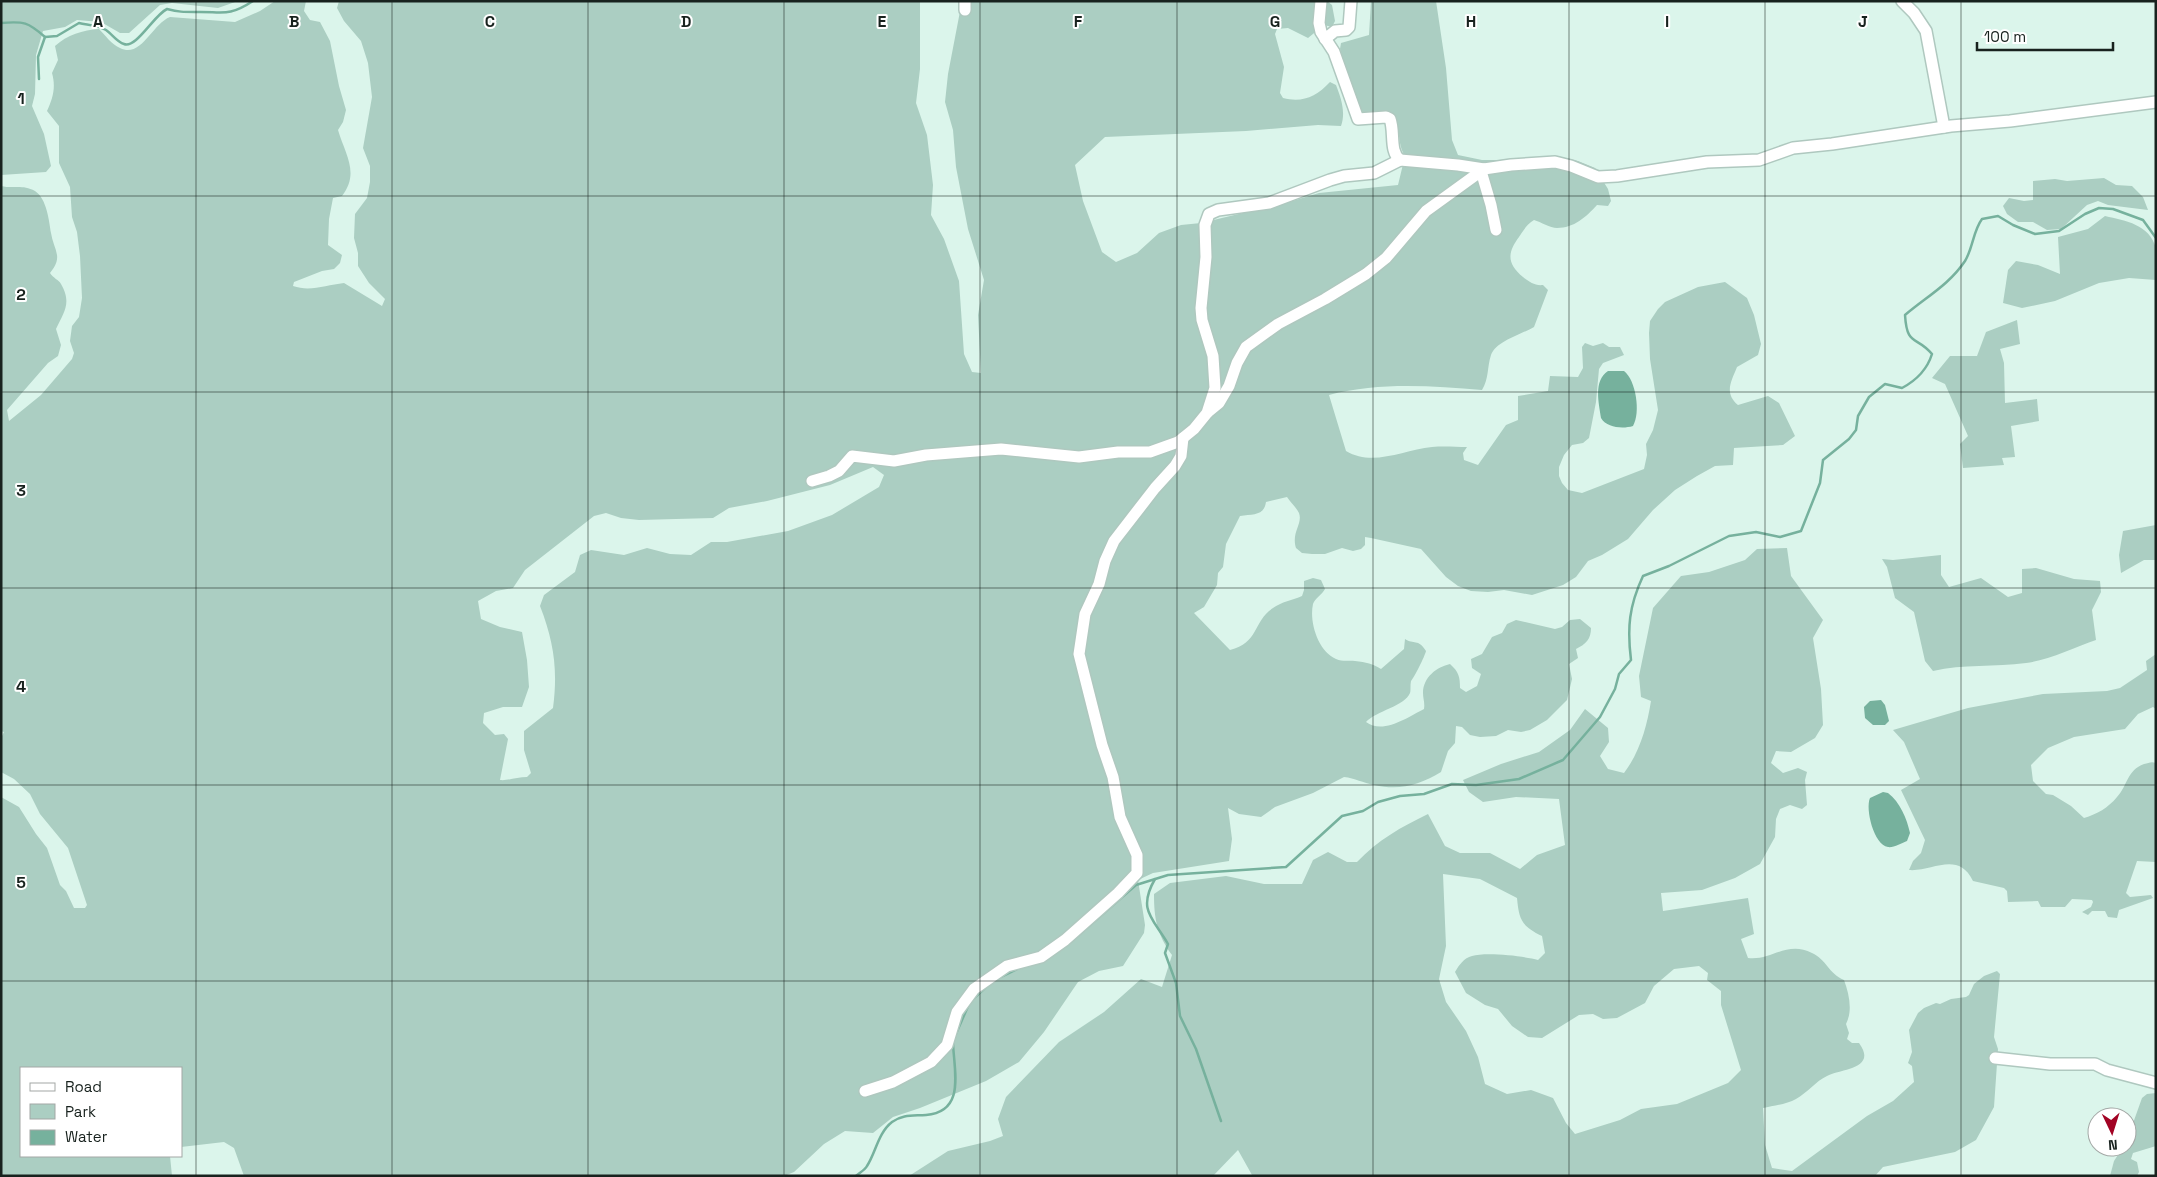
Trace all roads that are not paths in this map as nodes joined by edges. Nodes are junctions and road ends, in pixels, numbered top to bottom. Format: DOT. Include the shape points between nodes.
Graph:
graph roads {
  1 [pos="1321,1"];
  2 [pos="1351,1"];
  3 [pos="1902,1"];
  4 [pos="1324,39"];
  5 [pos="2156,102"];
  6 [pos="1944,127"];
  7 [pos="1400,160"];
  8 [pos="1483,170"];
  9 [pos="1496,230"];
  10 [pos="1207,413"];
  11 [pos="1183,438"];
  12 [pos="812,481"];
  13 [pos="1995,1058"];
  14 [pos="2156,1084"];
  15 [pos="865,1091"];
  1 -- 4 [label="street" via="1319,23"];
  2 -- 4 [label="street" via="1349,27"];
  3 -- 6 [label="street" via="1926,32"];
  4 -- 7 [label="street" via="1338,62 1358,119 1390,119 1393,148"];
  5 -- 6 [label="street"];
  6 -- 8 [label="street" via="1793,148 1759,160 1707,162 1617,176 1598,177 1556,162"];
  7 -- 8 [label="street"];
  7 -- 10 [label="street" via="1374,173 1330,180 1270,203 1209,214 1204,225 1206,257 1201,308 1213,356 1215,388"];
  8 -- 9 [label="street"];
  8 -- 10 [label="street" via="1426,211 1386,258 1366,274 1278,324 1246,347 1219,403"];
  10 -- 11 [label="street"];
  11 -- 12 [label="street" via="1150,452 1079,457 1001,449 894,461 852,456 838,471"];
  11 -- 15 [label="street" via="1181,456 1175,466 1114,541 1100,584 1085,614 1080,644 1079,654 1113,777 1120,818 1137,855 1137,873 1065,940 1041,957 1007,966 974,989 957,1012 947,1045 932,1062 893,1082"];
  13 -- 14 [label="street" via="2050,1064 2095,1064"];
}
